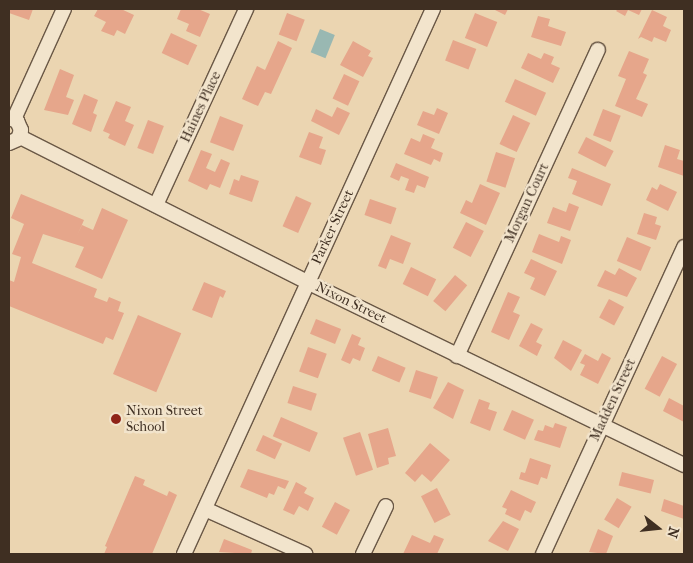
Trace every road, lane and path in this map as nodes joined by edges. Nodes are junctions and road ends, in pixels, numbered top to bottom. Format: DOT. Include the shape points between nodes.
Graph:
graph roads {
  1 [pos="64,9"];
  2 [pos="246,9"];
  3 [pos="434,9"];
  4 [pos="598,50"];
  5 [pos="11,119"];
  6 [pos="14,140"];
  7 [pos="156,205"];
  8 [pos="684,247"];
  9 [pos="307,282"];
  10 [pos="457,356"];
  11 [pos="602,425"];
  12 [pos="684,465"];
  13 [pos="386,506"];
  14 [pos="205,509"];
  15 [pos="184,554"];
  16 [pos="305,554"];
  17 [pos="363,554"];
  18 [pos="543,554"];
  1 -- 5 [label="street"];
  2 -- 7 [label="street, Haines Place"];
  3 -- 9 [label="street, Parker Street"];
  4 -- 10 [label="street, Morgan Court"];
  5 -- 6 [label="street" via="20,126"];
  6 -- 7 [label="street, Nixon Street"];
  7 -- 9 [label="street, Nixon Street"];
  8 -- 11 [label="street, Madden Street"];
  9 -- 10 [label="street, Nixon Street"];
  9 -- 14 [label="street, Parker Street"];
  10 -- 11 [label="street, Nixon Street"];
  11 -- 12 [label="street, Nixon Street"];
  11 -- 18 [label="street, Madden Street"];
  13 -- 17 [label="street"];
  14 -- 15 [label="street, Parker Street"];
  14 -- 16 [label="street"];
}
